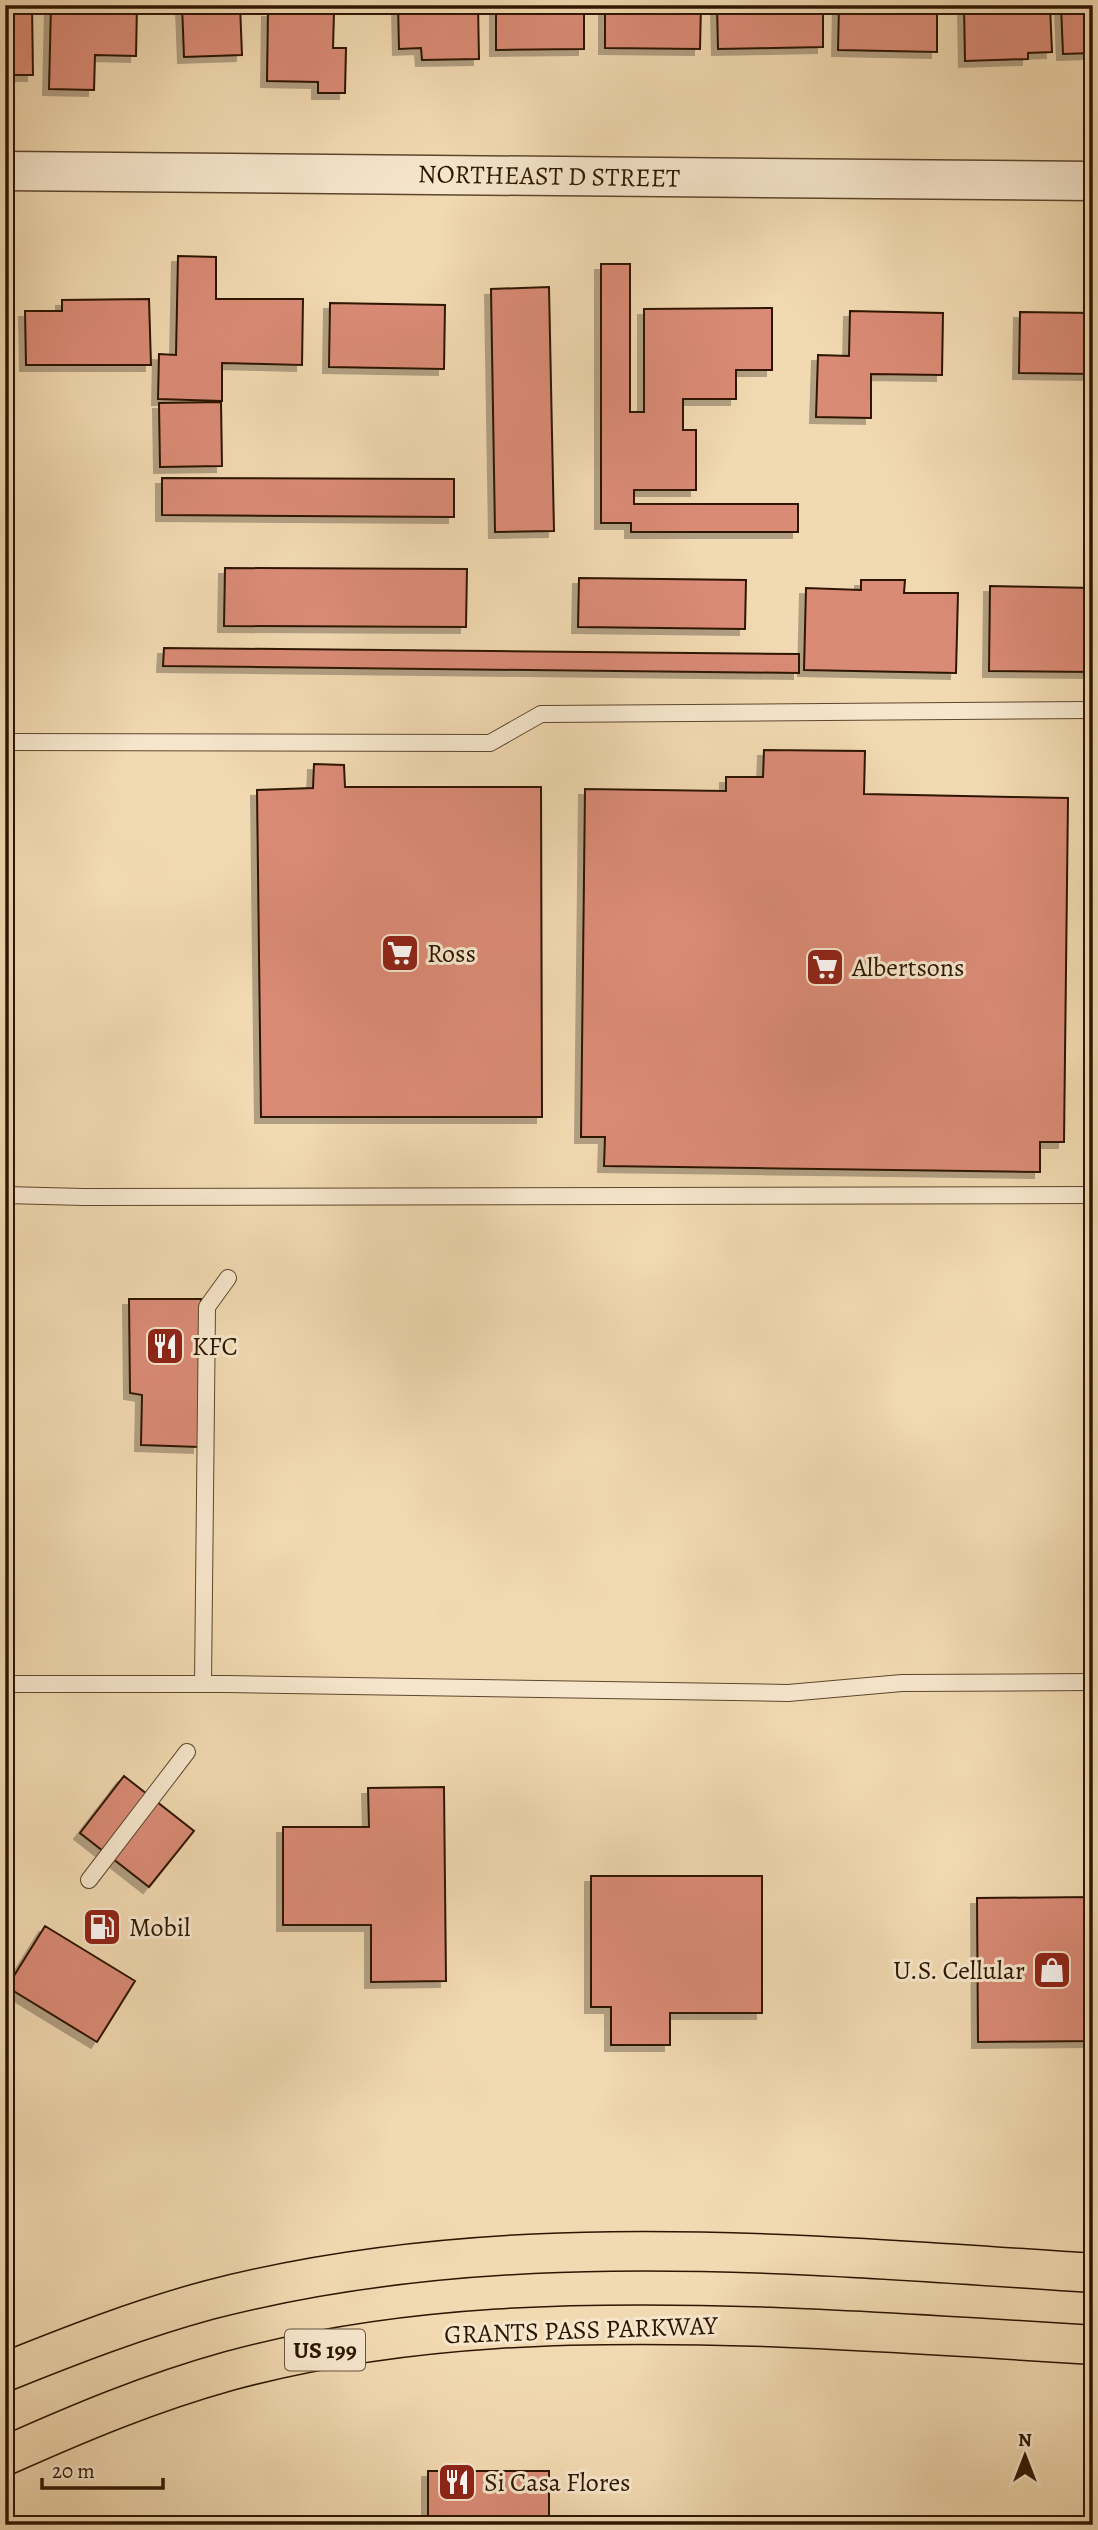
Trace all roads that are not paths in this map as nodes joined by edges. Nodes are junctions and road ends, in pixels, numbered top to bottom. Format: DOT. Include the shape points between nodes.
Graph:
graph roads {
  1 [pos="5,171"];
  2 [pos="1093,181"];
  3 [pos="1093,710"];
  4 [pos="5,742"];
  5 [pos="5,1195"];
  6 [pos="1093,1195"];
  7 [pos="228,1278"];
  8 [pos="1093,1682"];
  9 [pos="5,1684"];
  10 [pos="203,1684"];
  11 [pos="187,1752"];
  12 [pos="89,1880"];
  13 [pos="1093,2273"];
  14 [pos="1093,2345"];
  15 [pos="5,2372"];
  16 [pos="5,2456"];
  1 -- 2 [label="street, NORTHEAST D STREET"];
  3 -- 4 [label="lane" via="541,714 490,743"];
  5 -- 6 [label="lane"];
  7 -- 10 [label="lane" via="207,1307"];
  8 -- 10 [label="lane" via="902,1683 788,1693"];
  9 -- 10 [label="lane"];
  11 -- 12 [label="lane"];
  13 -- 15 [label="highway" via="665,2251 436,2260 297,2281 210,2300 139,2320"];
  14 -- 16 [label="highway, GRANTS PASS PARKWAY / US 199" via="662,2323 441,2333 370,2342 229,2371 96,2415"];
}
